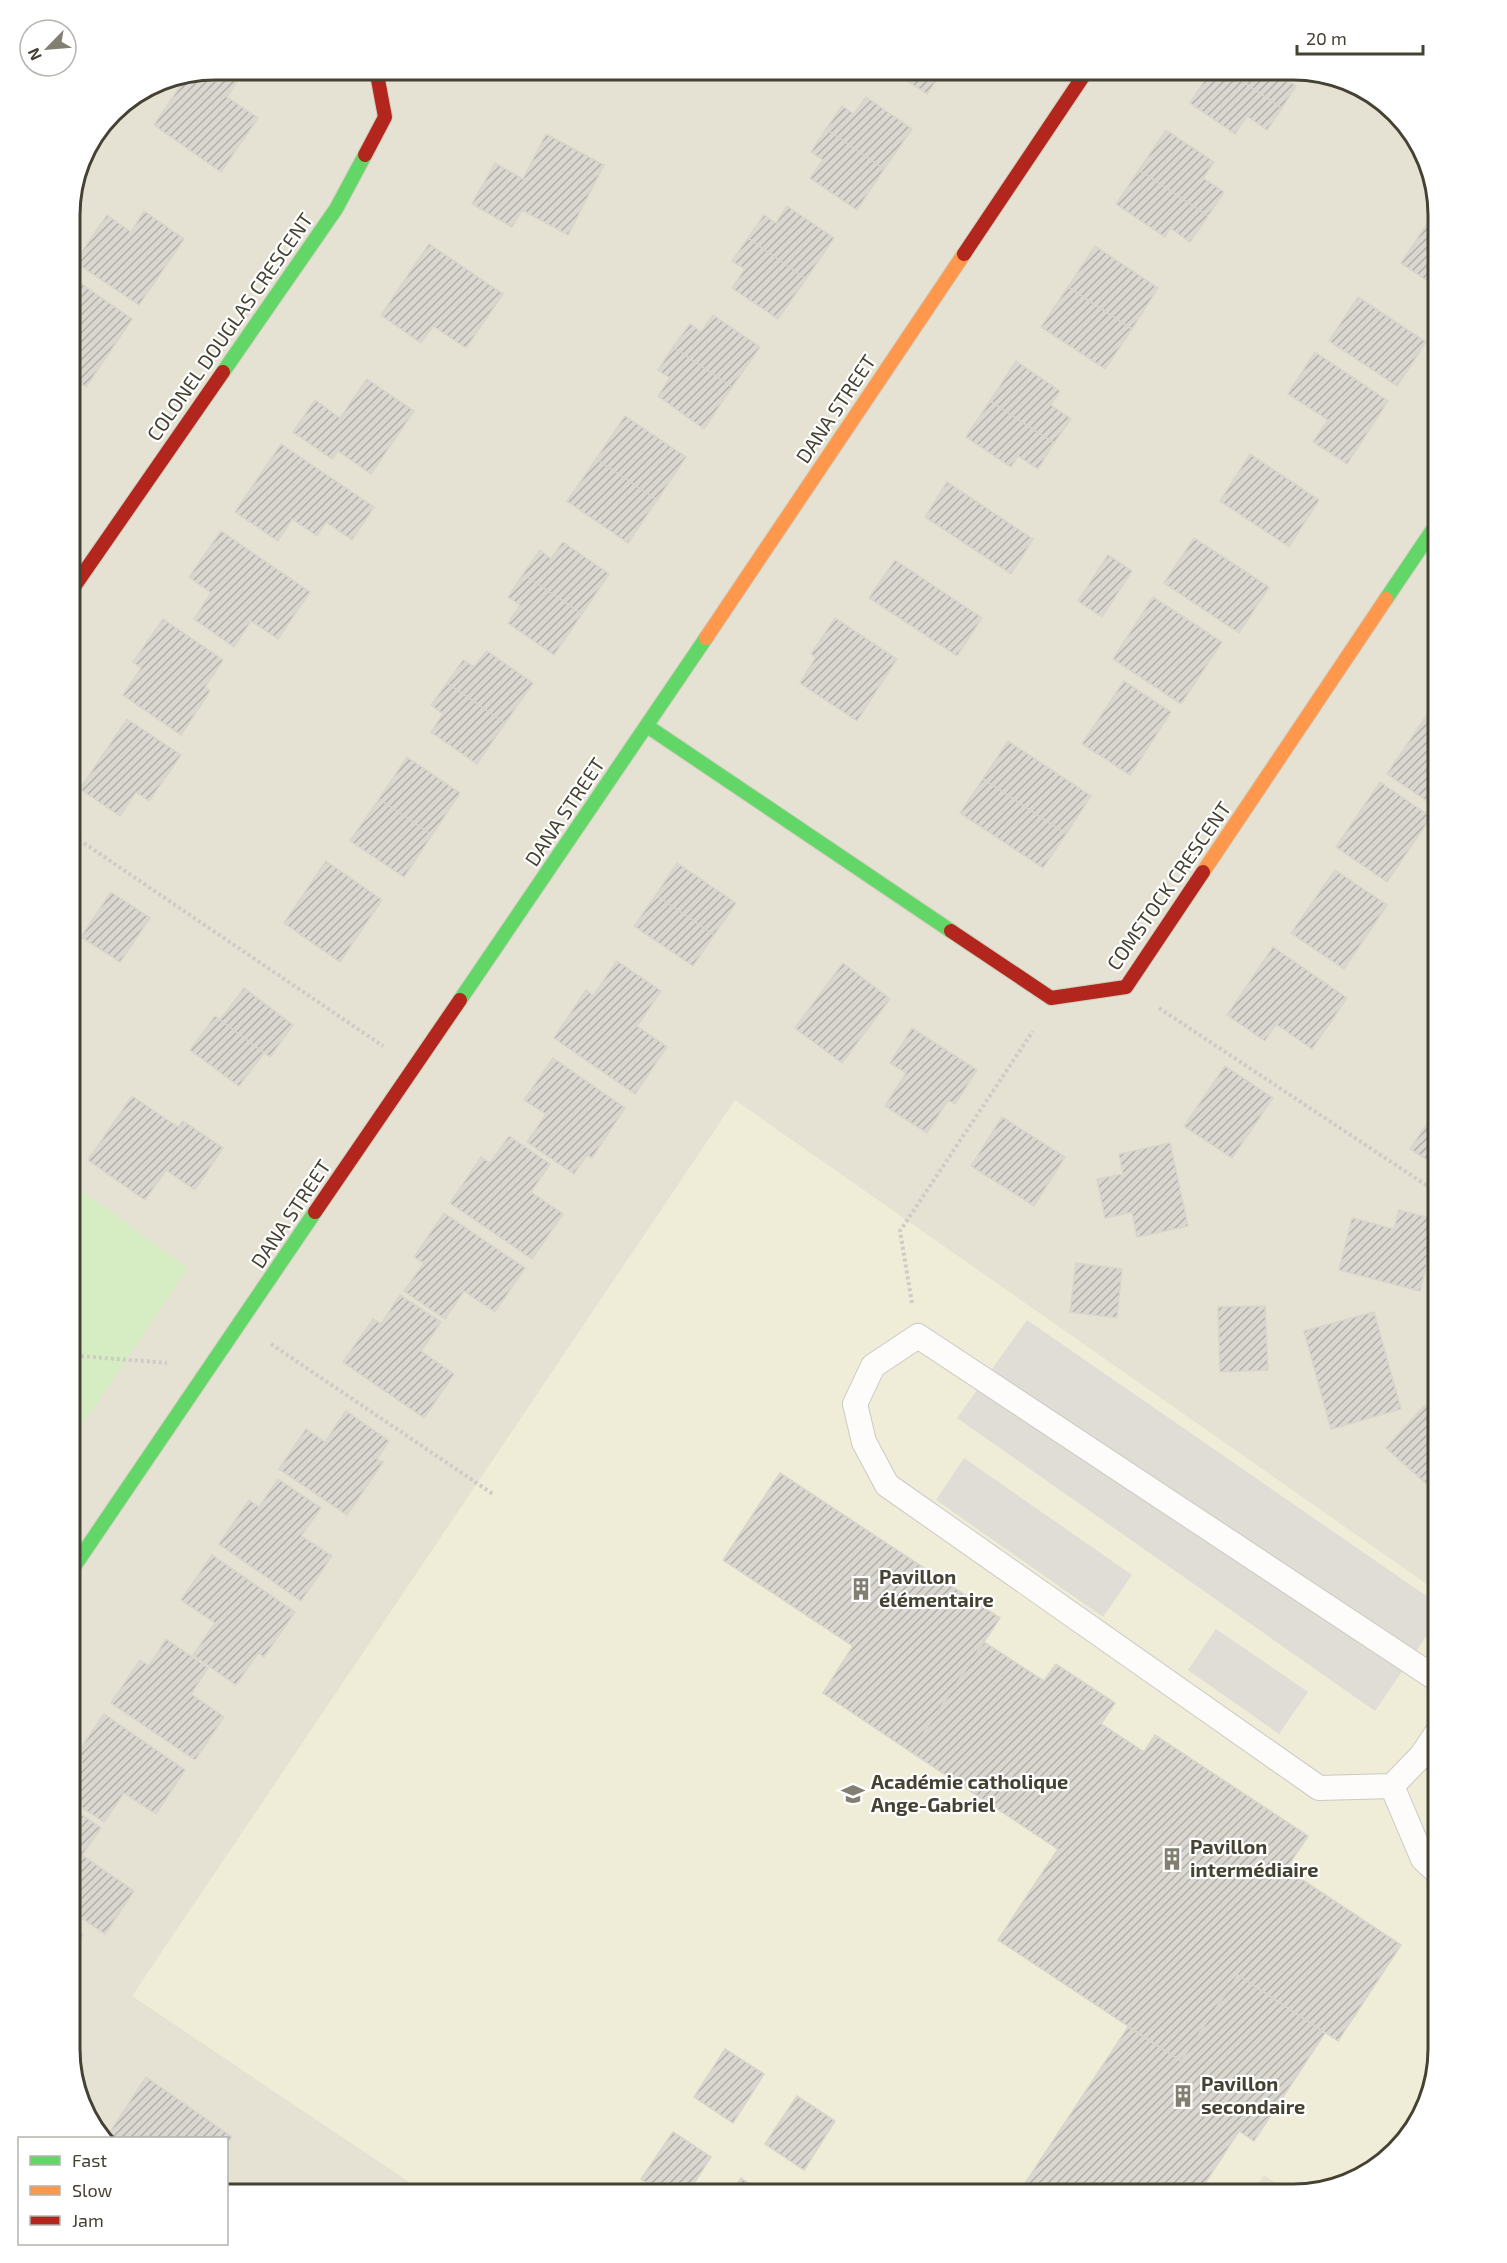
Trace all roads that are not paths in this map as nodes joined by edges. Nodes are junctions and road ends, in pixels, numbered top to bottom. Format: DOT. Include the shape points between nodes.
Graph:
graph roads {
  1 [pos="378,80"];
  2 [pos="1082,80"];
  3 [pos="1428,537"];
  4 [pos="80,578"];
  5 [pos="647,726"];
  6 [pos="80,1558"];
  7 [pos="1428,1673"];
  8 [pos="1428,1746"];
  9 [pos="1392,1786"];
  10 [pos="1428,1864"];
  1 -- 4 [label="street, COLONEL DOUGLAS CRESCENT" via="386,117 336,209"];
  2 -- 5 [label="street, DANA STREET"];
  3 -- 5 [label="street, COMSTOCK CRESCENT" via="1126,987 1051,998"];
  5 -- 6 [label="street, DANA STREET"];
  7 -- 9 [label="lane" via="918,1336 873,1366 855,1404 864,1442 887,1485 1319,1788"];
  8 -- 9 [label="lane"];
  9 -- 10 [label="lane"];
}
